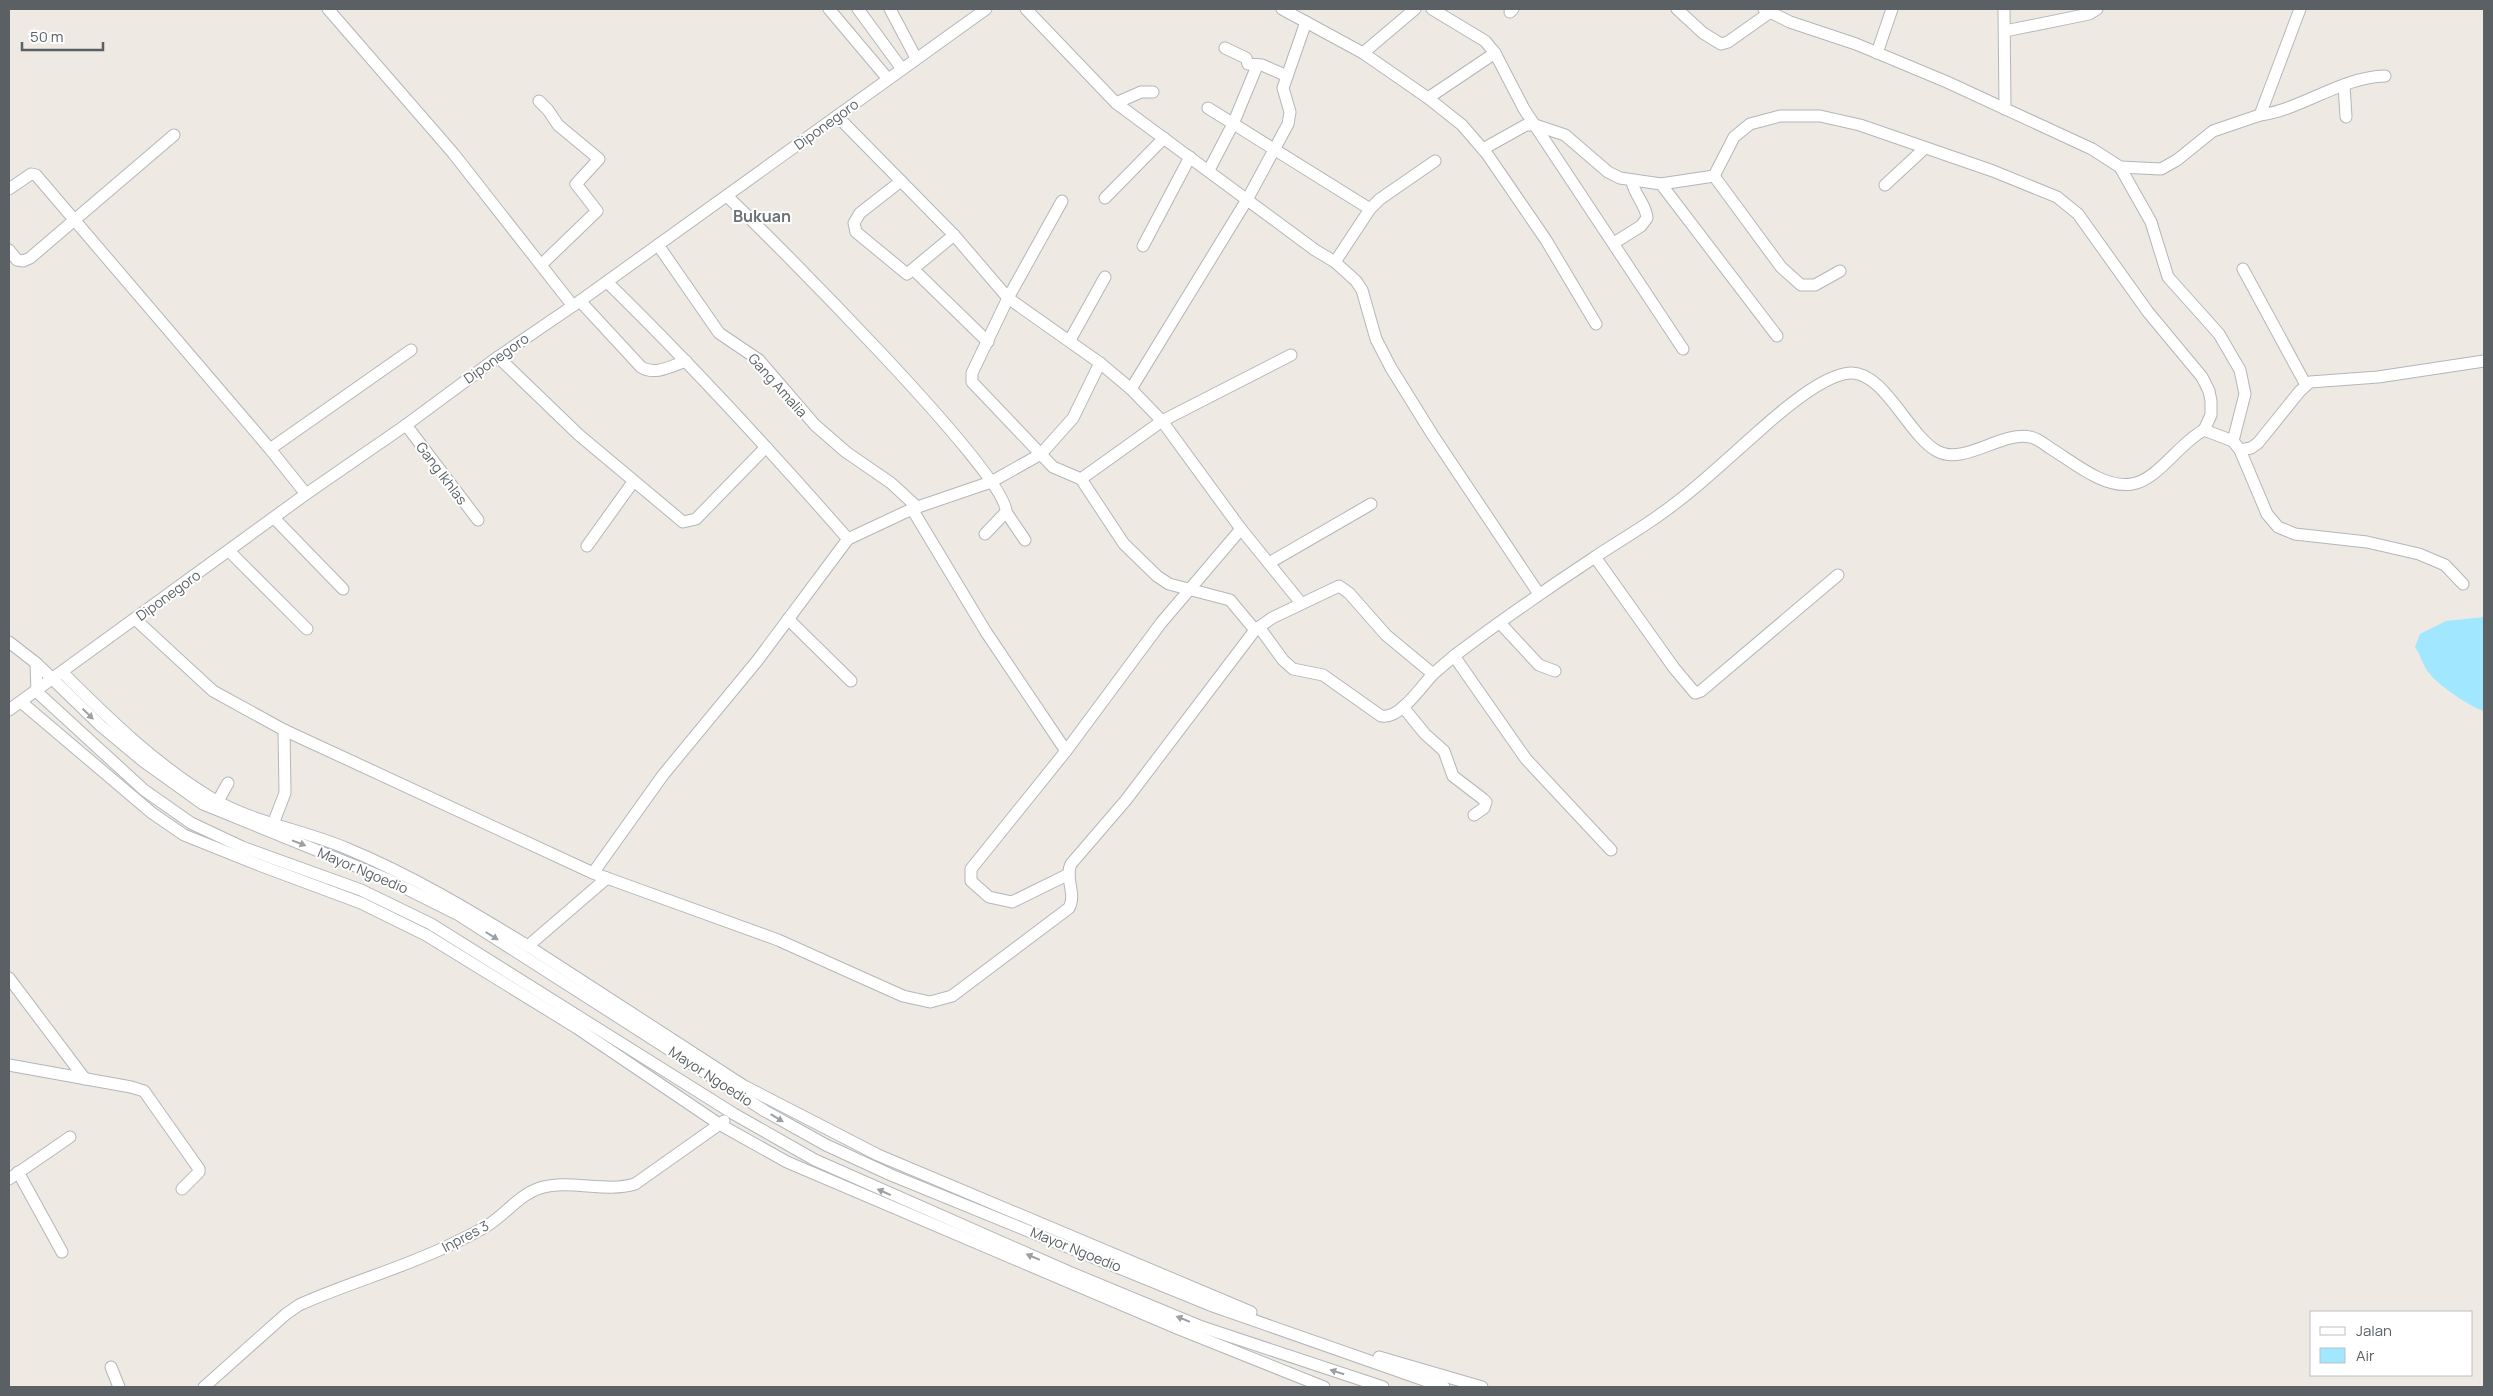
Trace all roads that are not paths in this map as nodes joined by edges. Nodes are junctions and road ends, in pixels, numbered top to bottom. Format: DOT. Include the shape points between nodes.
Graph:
graph roads {
  1 [pos="328,9"];
  2 [pos="829,9"];
  3 [pos="858,9"];
  4 [pos="890,9"];
  5 [pos="986,9"];
  6 [pos="1026,9"];
  7 [pos="1285,9"];
  8 [pos="1415,9"];
  9 [pos="1432,9"];
  10 [pos="1677,9"];
  11 [pos="1892,9"];
  12 [pos="2004,9"];
  13 [pos="2097,9"];
  14 [pos="2300,9"];
  15 [pos="1767,11"];
  16 [pos="1306,22"];
  17 [pos="2005,31"];
  18 [pos="1225,48"];
  19 [pos="1363,53"];
  20 [pos="1495,53"];
  21 [pos="1877,53"];
  22 [pos="916,58"];
  23 [pos="1257,66"];
  24 [pos="902,69"];
  25 [pos="1287,76"];
  26 [pos="2385,76"];
  27 [pos="888,80"];
  28 [pos="2344,85"];
  29 [pos="1153,92"];
  30 [pos="1428,98"];
  31 [pos="539,101"];
  32 [pos="1116,103"];
  33 [pos="1208,108"];
  34 [pos="2005,109"];
  35 [pos="2260,115"];
  36 [pos="838,116"];
  37 [pos="2346,117"];
  38 [pos="1233,124"];
  39 [pos="1535,125"];
  40 [pos="174,135"];
  41 [pos="1164,138"];
  42 [pos="1925,148"];
  43 [pos="1273,149"];
  44 [pos="1483,149"];
  45 [pos="1190,157"];
  46 [pos="1436,161"];
  47 [pos="2120,167"];
  48 [pos="1209,170"];
  49 [pos="1714,176"];
  50 [pos="901,180"];
  51 [pos="1632,181"];
  52 [pos="1660,184"];
  53 [pos="1885,185"];
  54 [pos="9,190"];
  55 [pos="726,196"];
  56 [pos="1105,198"];
  57 [pos="1248,198"];
  58 [pos="1062,201"];
  59 [pos="1370,209"];
  60 [pos="75,221"];
  61 [pos="954,235"];
  62 [pos="1614,244"];
  63 [pos="658,245"];
  64 [pos="1143,246"];
  65 [pos="9,250"];
  66 [pos="1334,262"];
  67 [pos="542,264"];
  68 [pos="2243,268"];
  69 [pos="914,270"];
  70 [pos="1840,271"];
  71 [pos="1105,277"];
  72 [pos="607,282"];
  73 [pos="1008,298"];
  74 [pos="577,303"];
  75 [pos="1596,324"];
  76 [pos="1778,336"];
  77 [pos="1070,340"];
  78 [pos="988,342"];
  79 [pos="1683,349"];
  80 [pos="411,350"];
  81 [pos="1291,355"];
  82 [pos="498,357"];
  83 [pos="686,361"];
  84 [pos="2484,362"];
  85 [pos="1100,363"];
  86 [pos="2306,385"];
  87 [pos="1131,388"];
  88 [pos="1162,421"];
  89 [pos="406,425"];
  90 [pos="2204,430"];
  91 [pos="2236,445"];
  92 [pos="766,447"];
  93 [pos="270,449"];
  94 [pos="1041,454"];
  95 [pos="1081,479"];
  96 [pos="633,482"];
  97 [pos="991,482"];
  98 [pos="306,494"];
  99 [pos="1371,504"];
  100 [pos="914,508"];
  101 [pos="1006,512"];
  102 [pos="274,518"];
  103 [pos="478,520"];
  104 [pos="1241,529"];
  105 [pos="985,534"];
  106 [pos="848,539"];
  107 [pos="1025,540"];
  108 [pos="587,546"];
  109 [pos="229,551"];
  110 [pos="1595,557"];
  111 [pos="1269,562"];
  112 [pos="1838,575"];
  113 [pos="2463,584"];
  114 [pos="344,589"];
  115 [pos="1189,590"];
  116 [pos="1539,594"];
  117 [pos="1301,603"];
  118 [pos="135,619"];
  119 [pos="788,619"];
  120 [pos="1500,623"];
  121 [pos="1257,628"];
  122 [pos="307,629"];
  123 [pos="9,642"];
  124 [pos="1454,656"];
  125 [pos="36,662"];
  126 [pos="1555,671"];
  127 [pos="1433,674"];
  128 [pos="58,676"];
  129 [pos="851,681"];
  130 [pos="37,692"];
  131 [pos="21,702"];
  132 [pos="1403,707"];
  133 [pos="9,710"];
  134 [pos="284,730"];
  135 [pos="1066,751"];
  136 [pos="203,804"];
  137 [pos="1474,814"];
  138 [pos="191,822"];
  139 [pos="274,822"];
  140 [pos="1611,850"];
  141 [pos="593,873"];
  142 [pos="1069,874"];
  143 [pos="607,878"];
  144 [pos="528,946"];
  145 [pos="9,978"];
  146 [pos="9,1065"];
  147 [pos="85,1080"];
  148 [pos="734,1114"];
  149 [pos="719,1124"];
  150 [pos="70,1137"];
  151 [pos="14,1175"];
  152 [pos="182,1189"];
  153 [pos="62,1252"];
  154 [pos="111,1367"];
  155 [pos="119,1387"];
  156 [pos="204,1387"];
  157 [pos="1324,1387"];
  158 [pos="1383,1387"];
  159 [pos="1444,1387"];
  160 [pos="1482,1387"];
  1 -- 67 [label="street" via="453,153"];
  2 -- 27 [label="street"];
  3 -- 24 [label="street"];
  4 -- 22 [label="street"];
  5 -- 22 [label="street, Diponegoro"];
  6 -- 32 [label="street"];
  7 -- 16 [label="street"];
  8 -- 19 [label="street"];
  9 -- 20 [label="street" via="1485,41"];
  10 -- 15 [label="street" via="1703,33 1721,44"];
  11 -- 21 [label="street"];
  12 -- 17 [label="street"];
  13 -- 17 [label="street" via="2089,14"];
  14 -- 35 [label="street"];
  15 -- 21 [label="street"];
  16 -- 19 [label="street"];
  16 -- 25 [label="street"];
  17 -- 34 [label="street"];
  18 -- 23 [label="street" via="1246,58 1248,64"];
  19 -- 30 [label="street"];
  20 -- 30 [label="street"];
  20 -- 39 [label="street"];
  21 -- 34 [label="street"];
  22 -- 24 [label="street, Diponegoro"];
  23 -- 25 [label="street" via="1262,65"];
  23 -- 38 [label="street"];
  24 -- 27 [label="street, Diponegoro"];
  25 -- 43 [label="street" via="1283,88 1290,117"];
  26 -- 28 [label="street" via="2367,77"];
  27 -- 36 [label="street, Diponegoro"];
  28 -- 35 [label="street" via="2278,112"];
  28 -- 37 [label="street"];
  29 -- 32 [label="street" via="1141,92"];
  30 -- 44 [label="street" via="1462,125"];
  31 -- 67 [label="street" via="558,126 598,159 576,184 597,211"];
  32 -- 41 [label="street"];
  33 -- 38 [label="street"];
  34 -- 47 [label="street" via="2092,149"];
  35 -- 47 [label="street" via="2213,130 2161,169"];
  36 -- 50 [label="street"];
  36 -- 55 [label="street, Diponegoro"];
  38 -- 43 [label="street"];
  38 -- 48 [label="street"];
  39 -- 44 [label="street" via="1526,125"];
  39 -- 51 [label="street" via="1565,135 1608,172"];
  39 -- 62 [label="street"];
  40 -- 60 [label="street"];
  41 -- 45 [label="street"];
  41 -- 56 [label="street"];
  42 -- 49 [label="street" via="1835,118 1780,116 1750,124 1741,130 1731,142"];
  42 -- 53 [label="street"];
  42 -- 90 [label="street" via="2057,197 2078,214 2148,312 2202,377 2210,391 2211,401 2211,415"];
  43 -- 57 [label="street"];
  43 -- 59 [label="street"];
  44 -- 75 [label="street" via="1546,240"];
  45 -- 48 [label="street"];
  45 -- 64 [label="street"];
  46 -- 59 [label="street"];
  47 -- 91 [label="street" via="2151,222 2168,277 2220,334 2240,370 2245,394"];
  48 -- 57 [label="street"];
  49 -- 52 [label="street"];
  49 -- 70 [label="street" via="1781,267 1801,285 1815,285"];
  50 -- 61 [label="street"];
  50 -- 69 [label="street" via="860,213 854,228 903,273"];
  51 -- 52 [label="street"];
  51 -- 62 [label="street" via="1647,218 1641,226"];
  52 -- 76 [label="street"];
  54 -- 60 [label="street" via="26,176 34,174"];
  55 -- 63 [label="street, Diponegoro"];
  55 -- 97 [label="street" via="890,362"];
  57 -- 66 [label="street"];
  57 -- 87 [label="street"];
  58 -- 73 [label="street"];
  59 -- 66 [label="street"];
  60 -- 65 [label="street" via="26,260 17,260"];
  60 -- 93 [label="street"];
  61 -- 69 [label="street"];
  61 -- 73 [label="street"];
  62 -- 79 [label="street"];
  63 -- 72 [label="street, Diponegoro"];
  63 -- 100 [label="street, Gang Amalia" via="719,333 759,360 814,425 846,452 892,483"];
  66 -- 116 [label="street" via="1359,285 1376,339 1391,368"];
  67 -- 74 [label="street"];
  68 -- 86 [label="street"];
  69 -- 78 [label="street"];
  71 -- 77 [label="street"];
  72 -- 74 [label="street, Diponegoro"];
  72 -- 83 [label="street"];
  73 -- 77 [label="street"];
  73 -- 78 [label="street"];
  74 -- 82 [label="street, Diponegoro"];
  74 -- 83 [label="street" via="648,372"];
  77 -- 85 [label="street"];
  78 -- 94 [label="street" via="972,374 972,382"];
  80 -- 93 [label="street"];
  81 -- 88 [label="street"];
  82 -- 89 [label="street, Diponegoro"];
  82 -- 96 [label="street"];
  83 -- 92 [label="street"];
  84 -- 86 [label="street" via="2378,377 2317,381"];
  85 -- 87 [label="street"];
  85 -- 94 [label="street" via="1073,418"];
  86 -- 91 [label="street" via="2258,443 2251,448"];
  87 -- 88 [label="street"];
  88 -- 95 [label="street"];
  88 -- 104 [label="street"];
  89 -- 98 [label="street, Diponegoro"];
  89 -- 103 [label="street, Gang Ikhlas"];
  90 -- 91 [label="street"];
  90 -- 110 [label="street" via="2155,472 2135,484 2123,485 2106,481 2032,437 2017,436 1966,453 1938,452 1869,379 1849,373 1813,388 1786,407 1665,511"];
  91 -- 113 [label="street" via="2266,514 2278,527 2295,534 2367,542 2419,554 2445,566"];
  92 -- 96 [label="street" via="692,522 678,519"];
  92 -- 106 [label="street"];
  93 -- 98 [label="street"];
  94 -- 95 [label="street" via="1055,469"];
  94 -- 97 [label="street"];
  95 -- 115 [label="street" via="1118,537 1137,558 1163,580"];
  96 -- 108 [label="street"];
  97 -- 100 [label="street"];
  97 -- 101 [label="street" via="1003,500"];
  98 -- 102 [label="street, Diponegoro"];
  99 -- 111 [label="street"];
  100 -- 106 [label="street"];
  100 -- 135 [label="street, Gang Amalia" via="986,632"];
  101 -- 105 [label="street"];
  101 -- 107 [label="street"];
  102 -- 109 [label="street, Diponegoro"];
  102 -- 114 [label="street"];
  104 -- 111 [label="street"];
  104 -- 115 [label="street"];
  106 -- 119 [label="street"];
  109 -- 118 [label="street, Diponegoro"];
  109 -- 122 [label="street"];
  110 -- 112 [label="street" via="1695,693"];
  110 -- 116 [label="street"];
  111 -- 117 [label="street"];
  115 -- 121 [label="street" via="1230,600"];
  115 -- 135 [label="street"];
  116 -- 120 [label="street"];
  117 -- 121 [label="street"];
  117 -- 127 [label="street" via="1342,587 1386,635"];
  118 -- 128 [label="street, Diponegoro"];
  118 -- 134 [label="street" via="213,691"];
  119 -- 129 [label="street"];
  119 -- 141 [label="street" via="752,668 663,775"];
  120 -- 124 [label="street"];
  120 -- 126 [label="street" via="1539,665"];
  121 -- 132 [label="street" via="1293,669 1323,675 1381,716 1392,716"];
  121 -- 142 [label="street" via="1138,785 1071,864"];
  123 -- 125 [label="street, Mayor Ngoedio"];
  124 -- 127 [label="street"];
  124 -- 140 [label="street" via="1526,759"];
  125 -- 128 [label="street, Mayor Ngoedio"];
  125 -- 130 [label="street"];
  127 -- 132 [label="street"];
  128 -- 130 [label="street, Diponegoro"];
  128 -- 136 [label="street, Mayor Ngoedio, one-way" via="101,726 176,787"];
  128 -- 139 [label="street" via="139,745"];
  130 -- 131 [label="street, Diponegoro"];
  130 -- 138 [label="street, Mayor Ngoedio" via="144,790"];
  131 -- 133 [label="street, Diponegoro"];
  131 -- 149 [label="street" via="152,813 184,835 361,903 426,935 576,1028"];
  132 -- 137 [label="street" via="1444,751 1453,776 1484,798 1484,808"];
  134 -- 139 [label="street" via="286,782 283,802"];
  134 -- 141 [label="street"];
  135 -- 142 [label="street" via="971,869 969,878 989,897 1012,902"];
  136 -- 138 [label="street"];
  136 -- 159 [label="street, Mayor Ngoedio, one-way" via="387,879 459,914 766,1111 834,1149 1210,1305"];
  138 -- 148 [label="street, Mayor Ngoedio" via="242,847 361,890 431,924"];
  139 -- 144 [label="street" via="348,849 433,889"];
  141 -- 143 [label="street"];
  142 -- 143 [label="street" via="1073,897 1066,912 952,996 930,1002 903,996 778,940"];
  143 -- 144 [label="street"];
  144 -- 160 [label="street" via="744,1086 878,1155 1248,1311 1372,1355"];
  145 -- 147 [label="street"];
  146 -- 147 [label="street"];
  147 -- 152 [label="street" via="144,1091 199,1169"];
  148 -- 149 [label="street, Inpres 3"];
  158 -- 148 [label="street, Mayor Ngoedio, one-way" via="1202,1327 1068,1272 815,1160"];
  149 -- 156 [label="street, Inpres 3" via="635,1184 541,1188 522,1198 490,1224 455,1243 299,1305"];
  149 -- 157 [label="street" via="796,1166"];
  150 -- 151 [label="street"];
  151 -- 153 [label="street"];
  154 -- 155 [label="street"];
}
